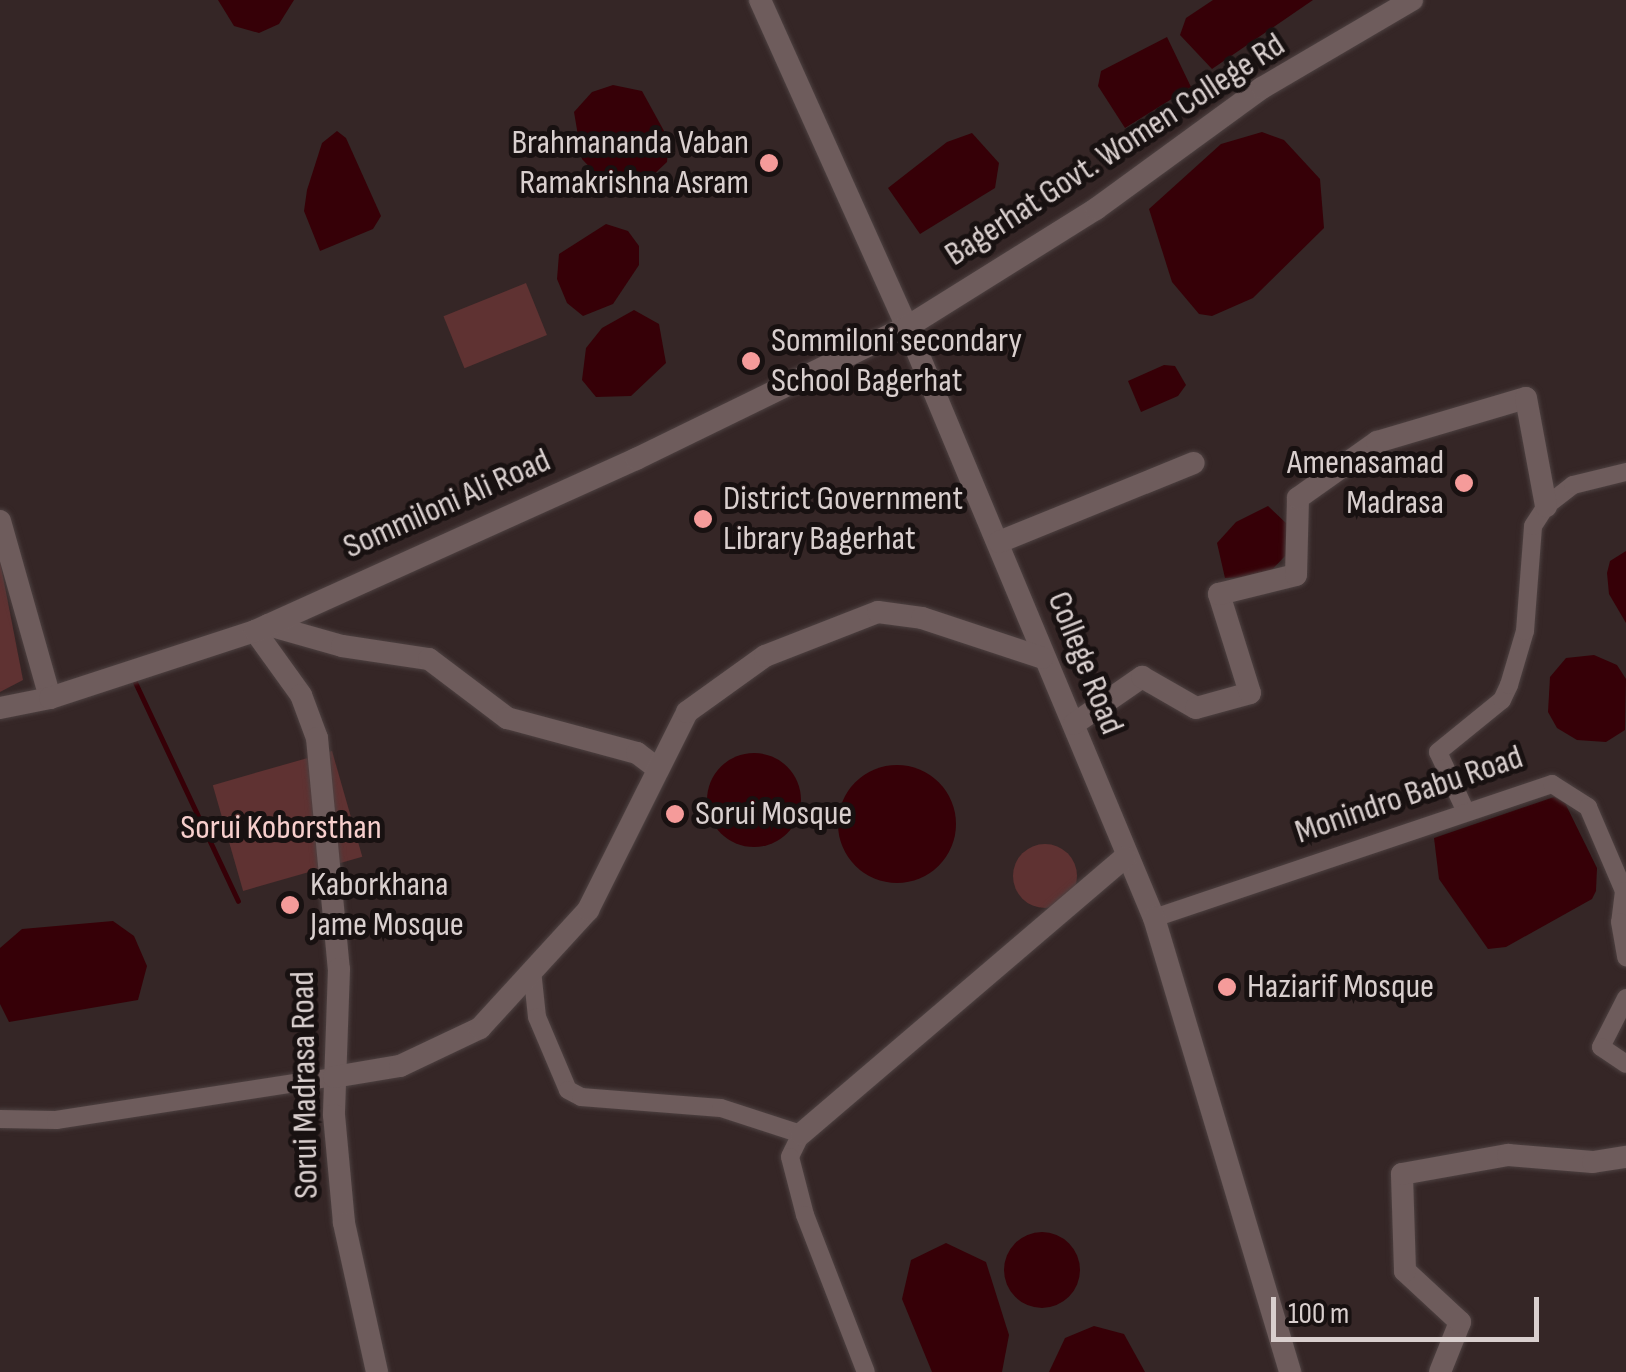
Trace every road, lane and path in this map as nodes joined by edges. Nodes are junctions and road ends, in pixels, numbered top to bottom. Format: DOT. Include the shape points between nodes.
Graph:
graph roads {
  1 [pos="760,0"];
  2 [pos="1412,0"];
  3 [pos="907,327"];
  4 [pos="1194,463"];
  5 [pos="1626,472"];
  6 [pos="1546,506"];
  7 [pos="0,522"];
  8 [pos="999,542"];
  9 [pos="261,628"];
  10 [pos="1043,658"];
  11 [pos="50,698"];
  12 [pos="0,708"];
  13 [pos="1074,724"];
  14 [pos="658,769"];
  15 [pos="1466,812"];
  16 [pos="1125,856"];
  17 [pos="1154,918"];
  18 [pos="1626,956"];
  19 [pos="532,970"];
  20 [pos="1626,998"];
  21 [pos="1626,1064"];
  22 [pos="334,1077"];
  23 [pos="0,1119"];
  24 [pos="801,1134"];
  25 [pos="1626,1157"];
  26 [pos="377,1372"];
  27 [pos="866,1372"];
  28 [pos="1290,1372"];
  29 [pos="1440,1372"];
  1 -- 3 [label="street, College Road"];
  2 -- 3 [label="street, Bagerhat Govt. Women College Rd" via="1262,88 1096,209"];
  3 -- 8 [label="street, College Road"];
  3 -- 9 [label="street, Sommiloni Ali Road" via="636,460"];
  4 -- 8 [label="street"];
  5 -- 6 [label="street" via="1573,485"];
  6 -- 13 [label="street" via="1526,398 1377,442 1298,498 1296,576 1220,594 1250,693 1196,708 1142,677"];
  6 -- 15 [label="street" via="1526,561 1525,631 1509,685 1502,700 1438,752"];
  7 -- 11 [label="street"];
  8 -- 10 [label="street, College Road"];
  9 -- 11 [label="street, Sommiloni Ali Road"];
  9 -- 14 [label="street" via="428,658 506,718 637,753"];
  9 -- 22 [label="street, Sorui Madrasa Road" via="301,694 317,738 338,970"];
  10 -- 13 [label="street, College Road"];
  10 -- 14 [label="street" via="922,618 878,612 765,656 687,712"];
  11 -- 12 [label="street, Sommiloni Ali Road"];
  13 -- 16 [label="street, College Road"];
  14 -- 19 [label="street" via="588,910"];
  15 -- 17 [label="street, Monindro Babu Road"];
  15 -- 18 [label="street, Monindro Babu Road" via="1552,784 1588,807 1624,891"];
  16 -- 17 [label="street, College Road"];
  16 -- 24 [label="street"];
  17 -- 28 [label="street, College Road"];
  19 -- 22 [label="street" via="480,1028 443,1051"];
  19 -- 24 [label="street" via="538,1018 568,1090 581,1097 721,1108"];
  20 -- 21 [label="street" via="1601,1047"];
  22 -- 23 [label="street" via="56,1120"];
  22 -- 26 [label="street, Sorui Madrasa Road" via="344,1223"];
  24 -- 27 [label="street" via="790,1156 805,1215"];
  25 -- 29 [label="street" via="1593,1162 1508,1156 1402,1174 1405,1271 1460,1322"];
}
